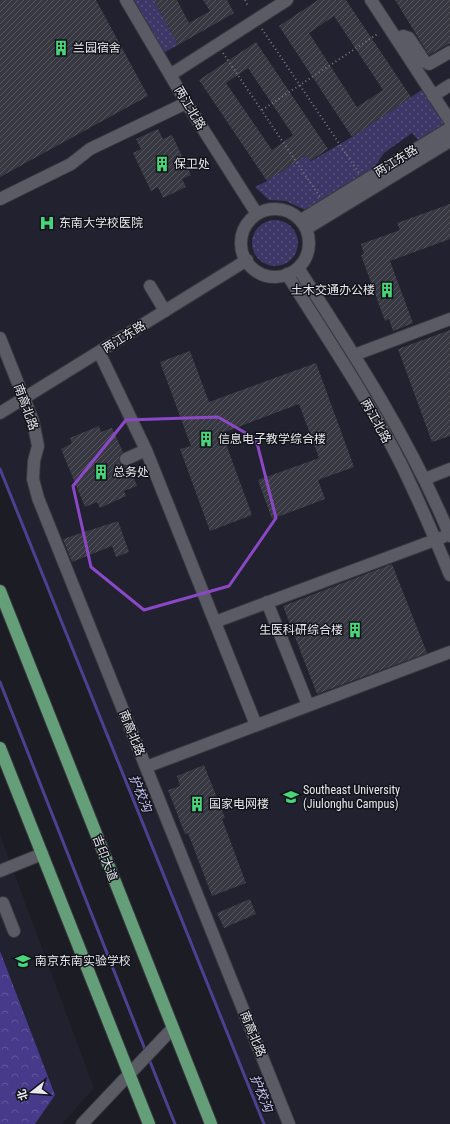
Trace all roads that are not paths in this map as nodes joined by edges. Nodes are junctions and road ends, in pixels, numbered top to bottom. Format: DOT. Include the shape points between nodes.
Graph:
graph roads {
  1 [pos="126,0"];
  2 [pos="287,0"];
  3 [pos="371,0"];
  4 [pos="397,40"];
  5 [pos="450,52"];
  6 [pos="170,75"];
  7 [pos="450,85"];
  8 [pos="434,96"];
  9 [pos="186,102"];
  10 [pos="450,121"];
  11 [pos="450,128"];
  12 [pos="450,141"];
  13 [pos="0,199"];
  14 [pos="257,214"];
  15 [pos="303,225"];
  16 [pos="247,260"];
  17 [pos="298,268"];
  18 [pos="287,274"];
  19 [pos="150,286"];
  20 [pos="165,311"];
  21 [pos="450,319"];
  22 [pos="0,338"];
  23 [pos="99,352"];
  24 [pos="354,354"];
  25 [pos="369,378"];
  26 [pos="357,385"];
  27 [pos="24,398"];
  28 [pos="0,413"];
  29 [pos="146,450"];
  30 [pos="126,459"];
  31 [pos="450,469"];
  32 [pos="425,478"];
  33 [pos="450,535"];
  34 [pos="436,540"];
  35 [pos="450,575"];
  36 [pos="0,591"];
  37 [pos="267,602"];
  38 [pos="215,622"];
  39 [pos="450,652"];
  40 [pos="308,705"];
  41 [pos="256,725"];
  42 [pos="0,748"];
  43 [pos="146,767"];
  44 [pos="42,854"];
  45 [pos="0,871"];
  46 [pos="1,900"];
  47 [pos="14,931"];
  48 [pos="172,1029"];
  49 [pos="128,1074"];
  50 [pos="82,1124"];
  51 [pos="149,1124"];
  52 [pos="211,1124"];
  53 [pos="289,1124"];
  1 -- 6 [label="street, 两江北路"];
  2 -- 6 [label="street"];
  3 -- 4 [label="street"];
  4 -- 5 [label="street" via="403,36 408,38 429,64"];
  4 -- 8 [label="street"];
  6 -- 9 [label="street, 两江北路"];
  7 -- 8 [label="street"];
  8 -- 10 [label="street"];
  9 -- 13 [label="street" via="90,149 71,164"];
  9 -- 14 [label="street, 两江北路"];
  11 -- 15 [label="street, 两江东路" via="325,205"];
  12 -- 15 [label="street, 两江东路"];
  14 -- 15 [label="street" via="277,208 288,211"];
  14 -- 16 [label="street" via="248,222 243,232 241,244"];
  15 -- 17 [label="street" via="309,245 307,256"];
  16 -- 18 [label="street" via="259,273 270,276"];
  16 -- 20 [label="street, 两江东路"];
  17 -- 18 [label="street"];
  17 -- 24 [label="street, 两江北路"];
  18 -- 26 [label="street, 两江北路"];
  19 -- 20 [label="street"];
  20 -- 23 [label="street, 两江东路"];
  21 -- 24 [label="street"];
  22 -- 27 [label="street, 南高北路"];
  23 -- 27 [label="street, 两江东路"];
  23 -- 29 [label="street"];
  24 -- 25 [label="street, 两江北路"];
  25 -- 26 [label="street"];
  25 -- 32 [label="street, 两江北路"];
  26 -- 34 [label="street, 两江北路" via="400,464"];
  27 -- 28 [label="street, 两江东路"];
  27 -- 43 [label="street, 南高北路" via="38,446 33,479 38,498"];
  29 -- 30 [label="street"];
  29 -- 38 [label="street"];
  31 -- 32 [label="street"];
  32 -- 33 [label="street, 两江北路"];
  33 -- 34 [label="street"];
  34 -- 35 [label="street, 两江北路"];
  34 -- 37 [label="street"];
  36 -- 48 [label="main road, 吉印大道"];
  37 -- 38 [label="street"];
  37 -- 40 [label="street"];
  38 -- 41 [label="street"];
  39 -- 40 [label="street"];
  40 -- 41 [label="street"];
  41 -- 43 [label="street"];
  42 -- 44 [label="main road"];
  43 -- 53 [label="street, 南高北路"];
  44 -- 45 [label="street"];
  44 -- 49 [label="main road"];
  46 -- 47 [label="street"];
  48 -- 49 [label="street"];
  48 -- 52 [label="main road, 吉印大道"];
  49 -- 50 [label="street"];
  49 -- 51 [label="main road"];
}
